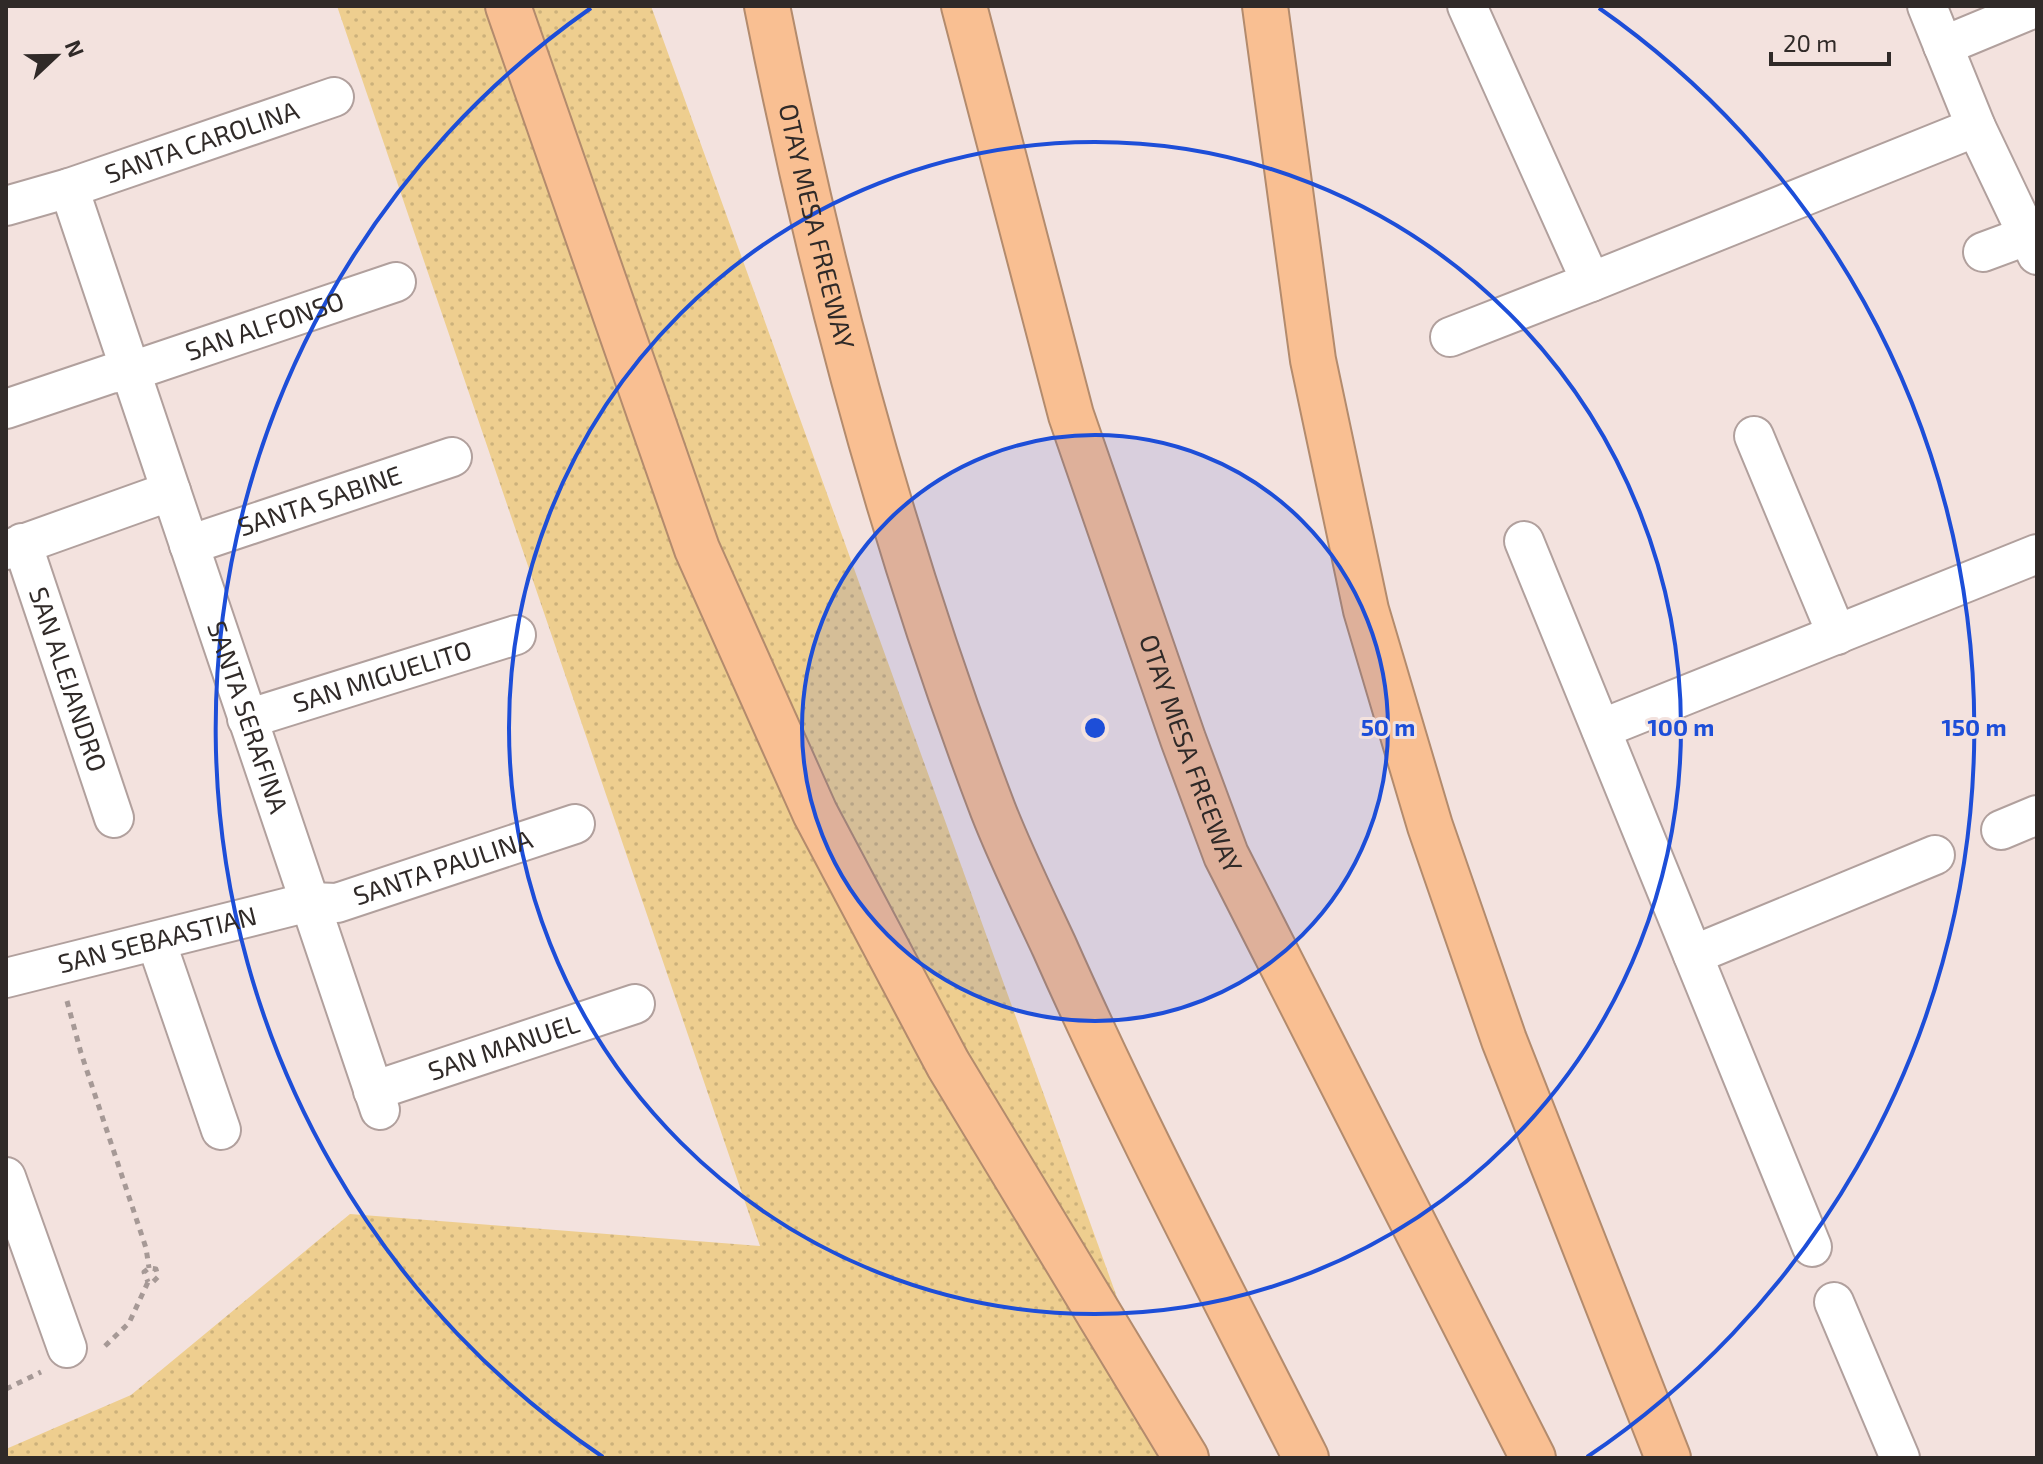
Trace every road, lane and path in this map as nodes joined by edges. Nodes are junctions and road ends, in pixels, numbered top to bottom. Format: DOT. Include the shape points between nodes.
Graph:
graph roads {
  1 [pos="508,6"];
  2 [pos="767,6"];
  3 [pos="964,6"];
  4 [pos="1265,6"];
  5 [pos="1467,6"];
  6 [pos="1927,6"];
  7 [pos="2037,7"];
  8 [pos="1943,46"];
  9 [pos="334,97"];
  10 [pos="1976,127"];
  11 [pos="69,188"];
  12 [pos="6,206"];
  13 [pos="2034,240"];
  14 [pos="1983,252"];
  15 [pos="396,282"];
  16 [pos="1591,282"];
  17 [pos="1450,337"];
  18 [pos="132,371"];
  19 [pos="6,409"];
  20 [pos="1754,436"];
  21 [pos="452,457"];
  22 [pos="171,491"];
  23 [pos="1524,541"];
  24 [pos="189,545"];
  25 [pos="14,546"];
  26 [pos="2037,554"];
  27 [pos="516,635"];
  28 [pos="1837,635"];
  29 [pos="247,719"];
  30 [pos="1601,729"];
  31 [pos="2037,815"];
  32 [pos="114,818"];
  33 [pos="575,824"];
  34 [pos="2001,830"];
  35 [pos="1935,855"];
  36 [pos="309,902"];
  37 [pos="156,941"];
  38 [pos="1693,955"];
  39 [pos="59,965"];
  40 [pos="6,978"];
  41 [pos="635,1004"];
  42 [pos="376,1100"];
  43 [pos="221,1130"];
  44 [pos="6,1177"];
  45 [pos="1812,1247"];
  46 [pos="21,1265"];
  47 [pos="149,1268"];
  48 [pos="148,1282"];
  49 [pos="1834,1302"];
  50 [pos="83,1349"];
  51 [pos="1186,1458"];
  52 [pos="1306,1458"];
  53 [pos="1533,1458"];
  54 [pos="1668,1458"];
  55 [pos="1900,1458"];
  1 -- 51 [label="highway" via="697,549 815,813 948,1064"];
  2 -- 52 [label="highway, OTAY MESA FREEWAY" via="792,133 850,362 912,578 994,813 1096,1040"];
  3 -- 53 [label="highway, OTAY MESA FREEWAY" via="1071,415 1226,855"];
  4 -- 54 [label="highway" via="1313,360 1366,610 1430,826 1504,1040"];
  5 -- 16 [label="street"];
  6 -- 8 [label="street"];
  7 -- 8 [label="street"];
  8 -- 10 [label="street"];
  9 -- 11 [label="street, SANTA CAROLINA"];
  10 -- 13 [label="street"];
  10 -- 16 [label="street"];
  11 -- 12 [label="street, SANTA CAROLINA"];
  11 -- 18 [label="street, SANTA SERAFINA"];
  13 -- 14 [label="street"];
  15 -- 18 [label="street, SAN ALFONSO"];
  16 -- 17 [label="street"];
  18 -- 19 [label="street, SAN ALFONSO"];
  18 -- 22 [label="street, SANTA SERAFINA"];
  20 -- 28 [label="street"];
  21 -- 24 [label="street, SANTA SABINE"];
  22 -- 24 [label="street, SANTA SERAFINA"];
  22 -- 25 [label="street"];
  23 -- 30 [label="street"];
  24 -- 29 [label="street, SANTA SERAFINA"];
  25 -- 32 [label="street, SAN ALEJANDRO"];
  26 -- 28 [label="street"];
  27 -- 29 [label="street, SAN MIGUELITO"];
  28 -- 30 [label="street"];
  29 -- 36 [label="street, SANTA SERAFINA"];
  30 -- 38 [label="street"];
  31 -- 34 [label="street"];
  33 -- 36 [label="street, SANTA PAULINA" via="337,903"];
  35 -- 38 [label="street"];
  36 -- 37 [label="street, SAN SEBAASTIAN"];
  36 -- 42 [label="street, SANTA SERAFINA"];
  37 -- 39 [label="street, SAN SEBAASTIAN"];
  37 -- 43 [label="street"];
  38 -- 45 [label="street"];
  39 -- 40 [label="street, SAN SEBAASTIAN"];
  39 -- 47 [label="path" via="72,1024"];
  41 -- 42 [label="street, SAN MANUEL"];
  44 -- 46 [label="street"];
  46 -- 50 [label="street"];
  47 -- 48 [label="path" via="144,1274"];
  47 -- 48 [label="path" via="156,1269 158,1277"];
  48 -- 50 [label="path" via="129,1323"];
  49 -- 55 [label="street"];
}
